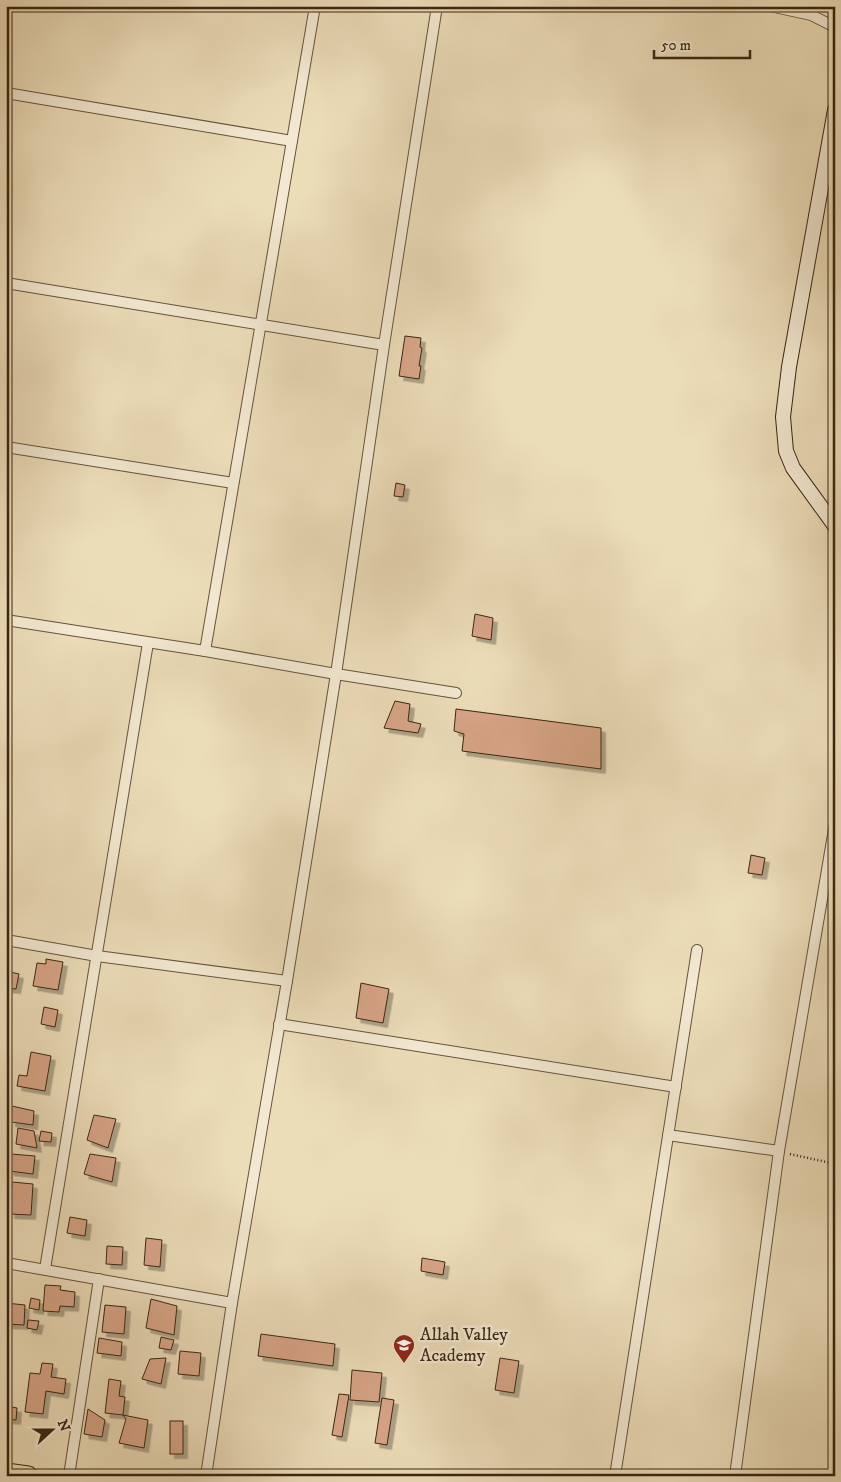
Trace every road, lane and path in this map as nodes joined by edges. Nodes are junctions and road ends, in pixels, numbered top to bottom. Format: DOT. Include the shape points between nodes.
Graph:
graph roads {
  1 [pos="315,6"];
  2 [pos="438,6"];
  3 [pos="770,6"];
  4 [pos="835,27"];
  5 [pos="6,93"];
  6 [pos="835,110"];
  7 [pos="292,141"];
  8 [pos="6,283"];
  9 [pos="260,324"];
  10 [pos="384,345"];
  11 [pos="6,446"];
  12 [pos="233,483"];
  13 [pos="835,526"];
  14 [pos="6,620"];
  15 [pos="148,643"];
  16 [pos="205,651"];
  17 [pos="336,674"];
  18 [pos="456,693"];
  19 [pos="835,823"];
  20 [pos="6,940"];
  21 [pos="697,950"];
  22 [pos="98,956"];
  23 [pos="287,981"];
  24 [pos="279,1024"];
  25 [pos="676,1086"];
  26 [pos="668,1135"];
  27 [pos="779,1151"];
  28 [pos="835,1164"];
  29 [pos="6,1262"];
  30 [pos="45,1269"];
  31 [pos="98,1279"];
  32 [pos="232,1303"];
  33 [pos="6,1473"];
  34 [pos="28,1476"];
  35 [pos="69,1476"];
  36 [pos="206,1476"];
  37 [pos="615,1476"];
  38 [pos="735,1476"];
  1 -- 7 [label="street"];
  2 -- 10 [label="street"];
  3 -- 4 [label="street" via="811,15"];
  5 -- 7 [label="street"];
  6 -- 13 [label="street" via="783,417 786,451 792,468"];
  7 -- 9 [label="street"];
  8 -- 9 [label="street"];
  9 -- 10 [label="street"];
  9 -- 12 [label="street"];
  10 -- 17 [label="street"];
  11 -- 12 [label="street"];
  12 -- 16 [label="street"];
  14 -- 15 [label="street"];
  15 -- 16 [label="street"];
  15 -- 22 [label="street"];
  16 -- 17 [label="street"];
  17 -- 18 [label="street"];
  17 -- 23 [label="street"];
  19 -- 27 [label="street"];
  20 -- 22 [label="street"];
  21 -- 25 [label="street"];
  22 -- 23 [label="street"];
  22 -- 30 [label="street"];
  23 -- 24 [label="street"];
  24 -- 25 [label="street"];
  24 -- 32 [label="street"];
  25 -- 26 [label="street"];
  26 -- 27 [label="street"];
  26 -- 37 [label="street"];
  27 -- 28 [label="path"];
  27 -- 38 [label="street"];
  29 -- 30 [label="street"];
  30 -- 31 [label="street"];
  31 -- 32 [label="street"];
  31 -- 35 [label="street"];
  32 -- 36 [label="street"];
  33 -- 34 [label="highway"];
}
